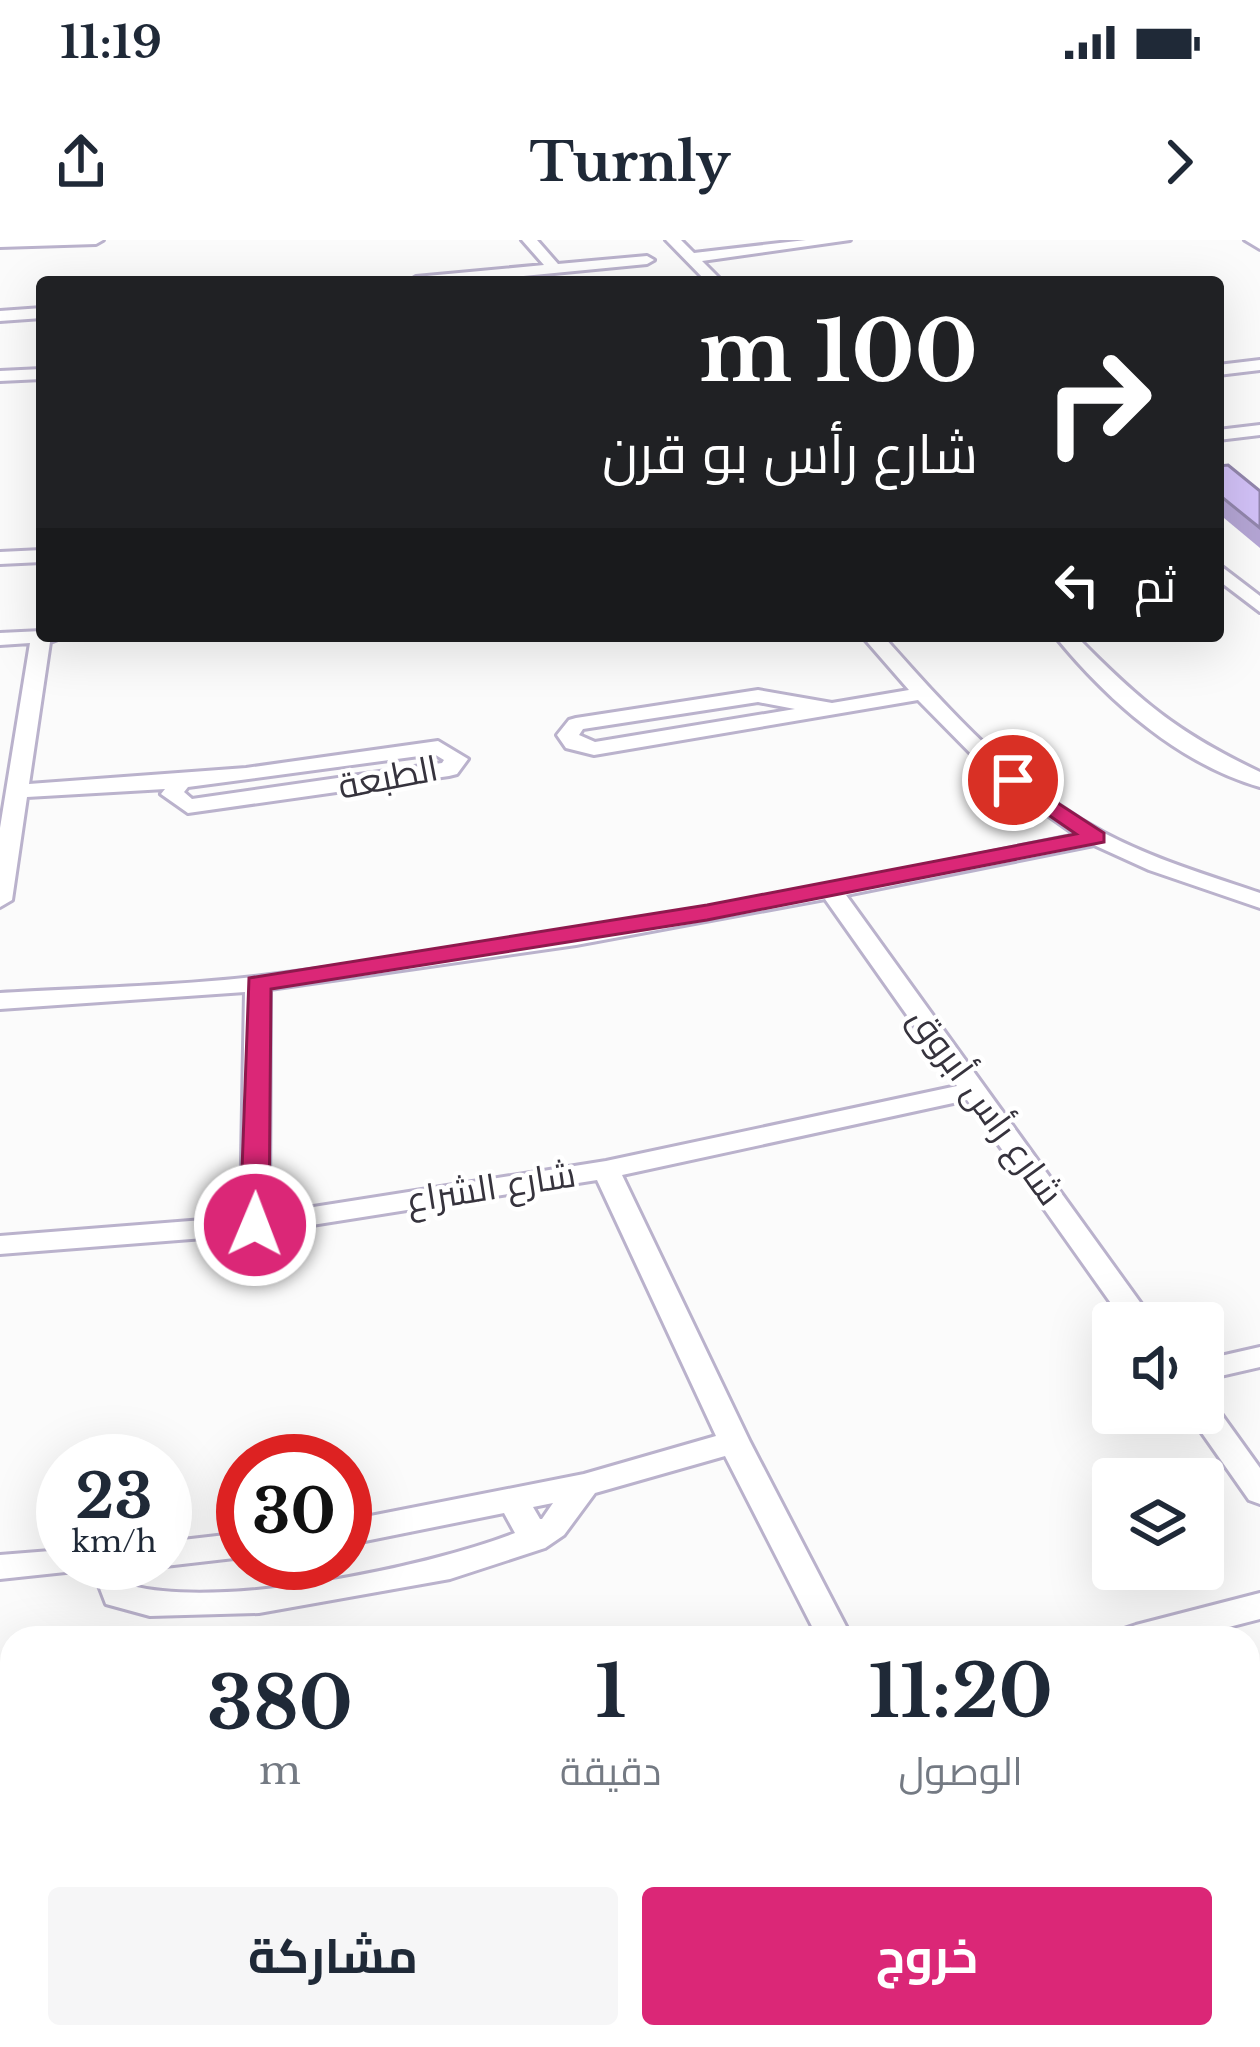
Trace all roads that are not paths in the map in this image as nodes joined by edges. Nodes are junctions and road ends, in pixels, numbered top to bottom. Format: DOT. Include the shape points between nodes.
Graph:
graph roads {
  1 [pos="97,240"];
  2 [pos="530,240"];
  3 [pos="673,240"];
  4 [pos="693,240"];
  5 [pos="843,240"];
  6 [pos="1252,240"];
  7 [pos="0,243"];
  8 [pos="1260,245"];
  9 [pos="709,256"];
  10 [pos="691,258"];
  11 [pos="647,260"];
  12 [pos="554,268"];
  13 [pos="475,276"];
  14 [pos="709,276"];
  15 [pos="727,276"];
  16 [pos="36,314"];
  17 [pos="0,316"];
  18 [pos="1260,364"];
  19 [pos="1224,369"];
  20 [pos="36,370"];
  21 [pos="0,372"];
  22 [pos="1260,430"];
  23 [pos="1224,434"];
  24 [pos="36,556"];
  25 [pos="0,558"];
  26 [pos="1224,575"];
  27 [pos="1260,606"];
  28 [pos="36,637"];
  29 [pos="0,639"];
  30 [pos="40,642"];
  31 [pos="877,642"];
  32 [pos="1071,642"];
  33 [pos="1094,642"];
  34 [pos="920,694"];
  35 [pos="758,696"];
  36 [pos="833,709"];
  37 [pos="777,720"];
  38 [pos="1260,765"];
  39 [pos="1260,780"];
  40 [pos="16,791"];
  41 [pos="181,791"];
  42 [pos="1096,838"];
  43 [pos="830,890"];
  44 [pos="0,900"];
  45 [pos="1260,902"];
  46 [pos="258,983"];
  47 [pos="0,1001"];
  48 [pos="976,1090"];
  49 [pos="606,1170"];
  50 [pos="255,1225"];
  51 [pos="0,1245"];
  52 [pos="1125,1302"];
  53 [pos="1260,1357"];
  54 [pos="1224,1365"];
  55 [pos="1219,1434"];
  56 [pos="734,1442"];
  57 [pos="584,1485"];
  58 [pos="1260,1492"];
  59 [pos="514,1500"];
  60 [pos="372,1528"];
  61 [pos="534,1539"];
  62 [pos="117,1590"];
  63 [pos="1260,1606"];
  64 [pos="829,1626"];
  65 [pos="1182,1626"];
  1 -- 7 [label="street"];
  2 -- 12 [label="street"];
  3 -- 10 [label="street"];
  4 -- 9 [label="street"];
  5 -- 9 [label="street"];
  6 -- 8 [label="street"];
  9 -- 10 [label="street"];
  9 -- 15 [label="street"];
  10 -- 14 [label="street"];
  11 -- 12 [label="street"];
  12 -- 13 [label="street"];
  16 -- 17 [label="street"];
  18 -- 19 [label="street"];
  20 -- 21 [label="street"];
  22 -- 23 [label="street"];
  24 -- 25 [label="street"];
  26 -- 27 [label="street"];
  28 -- 29 [label="street"];
  30 -- 40 [label="street"];
  31 -- 34 [label="street"];
  32 -- 39 [label="street" via="1127,701 1186,745"];
  33 -- 38 [label="street" via="1151,700"];
  34 -- 36 [label="street"];
  34 -- 42 [label="street" via="978,753"];
  35 -- 36 [label="street"];
  35 -- 37 [label="street"];
  35 -- 37 [label="street" via="576,724 568,735 594,749"];
  36 -- 37 [label="street"];
  40 -- 41 [label="street, الطبعة" via="113,784"];
  40 -- 44 [label="street"];
  41 -- 41 [label="street, الطبعة" via="438,747 457,759 448,769 262,799"];
  42 -- 43 [label="street"];
  42 -- 45 [label="street"];
  43 -- 46 [label="street"];
  43 -- 48 [label="street, شارع رأس أبروق"];
  46 -- 47 [label="street"];
  46 -- 50 [label="street"];
  48 -- 49 [label="street, شارع الشراع"];
  48 -- 52 [label="street, شارع رأس أبروق"];
  49 -- 50 [label="street, شارع الشراع"];
  49 -- 56 [label="street"];
  50 -- 51 [label="street, شارع الشراع"];
  53 -- 54 [label="street"];
  55 -- 58 [label="street"];
  56 -- 57 [label="street"];
  56 -- 64 [label="street"];
  57 -- 59 [label="street"];
  57 -- 61 [label="street"];
  59 -- 60 [label="street"];
  59 -- 61 [label="street"];
  61 -- 62 [label="street" via="405,1579 155,1606"];
  63 -- 65 [label="street"];
}
